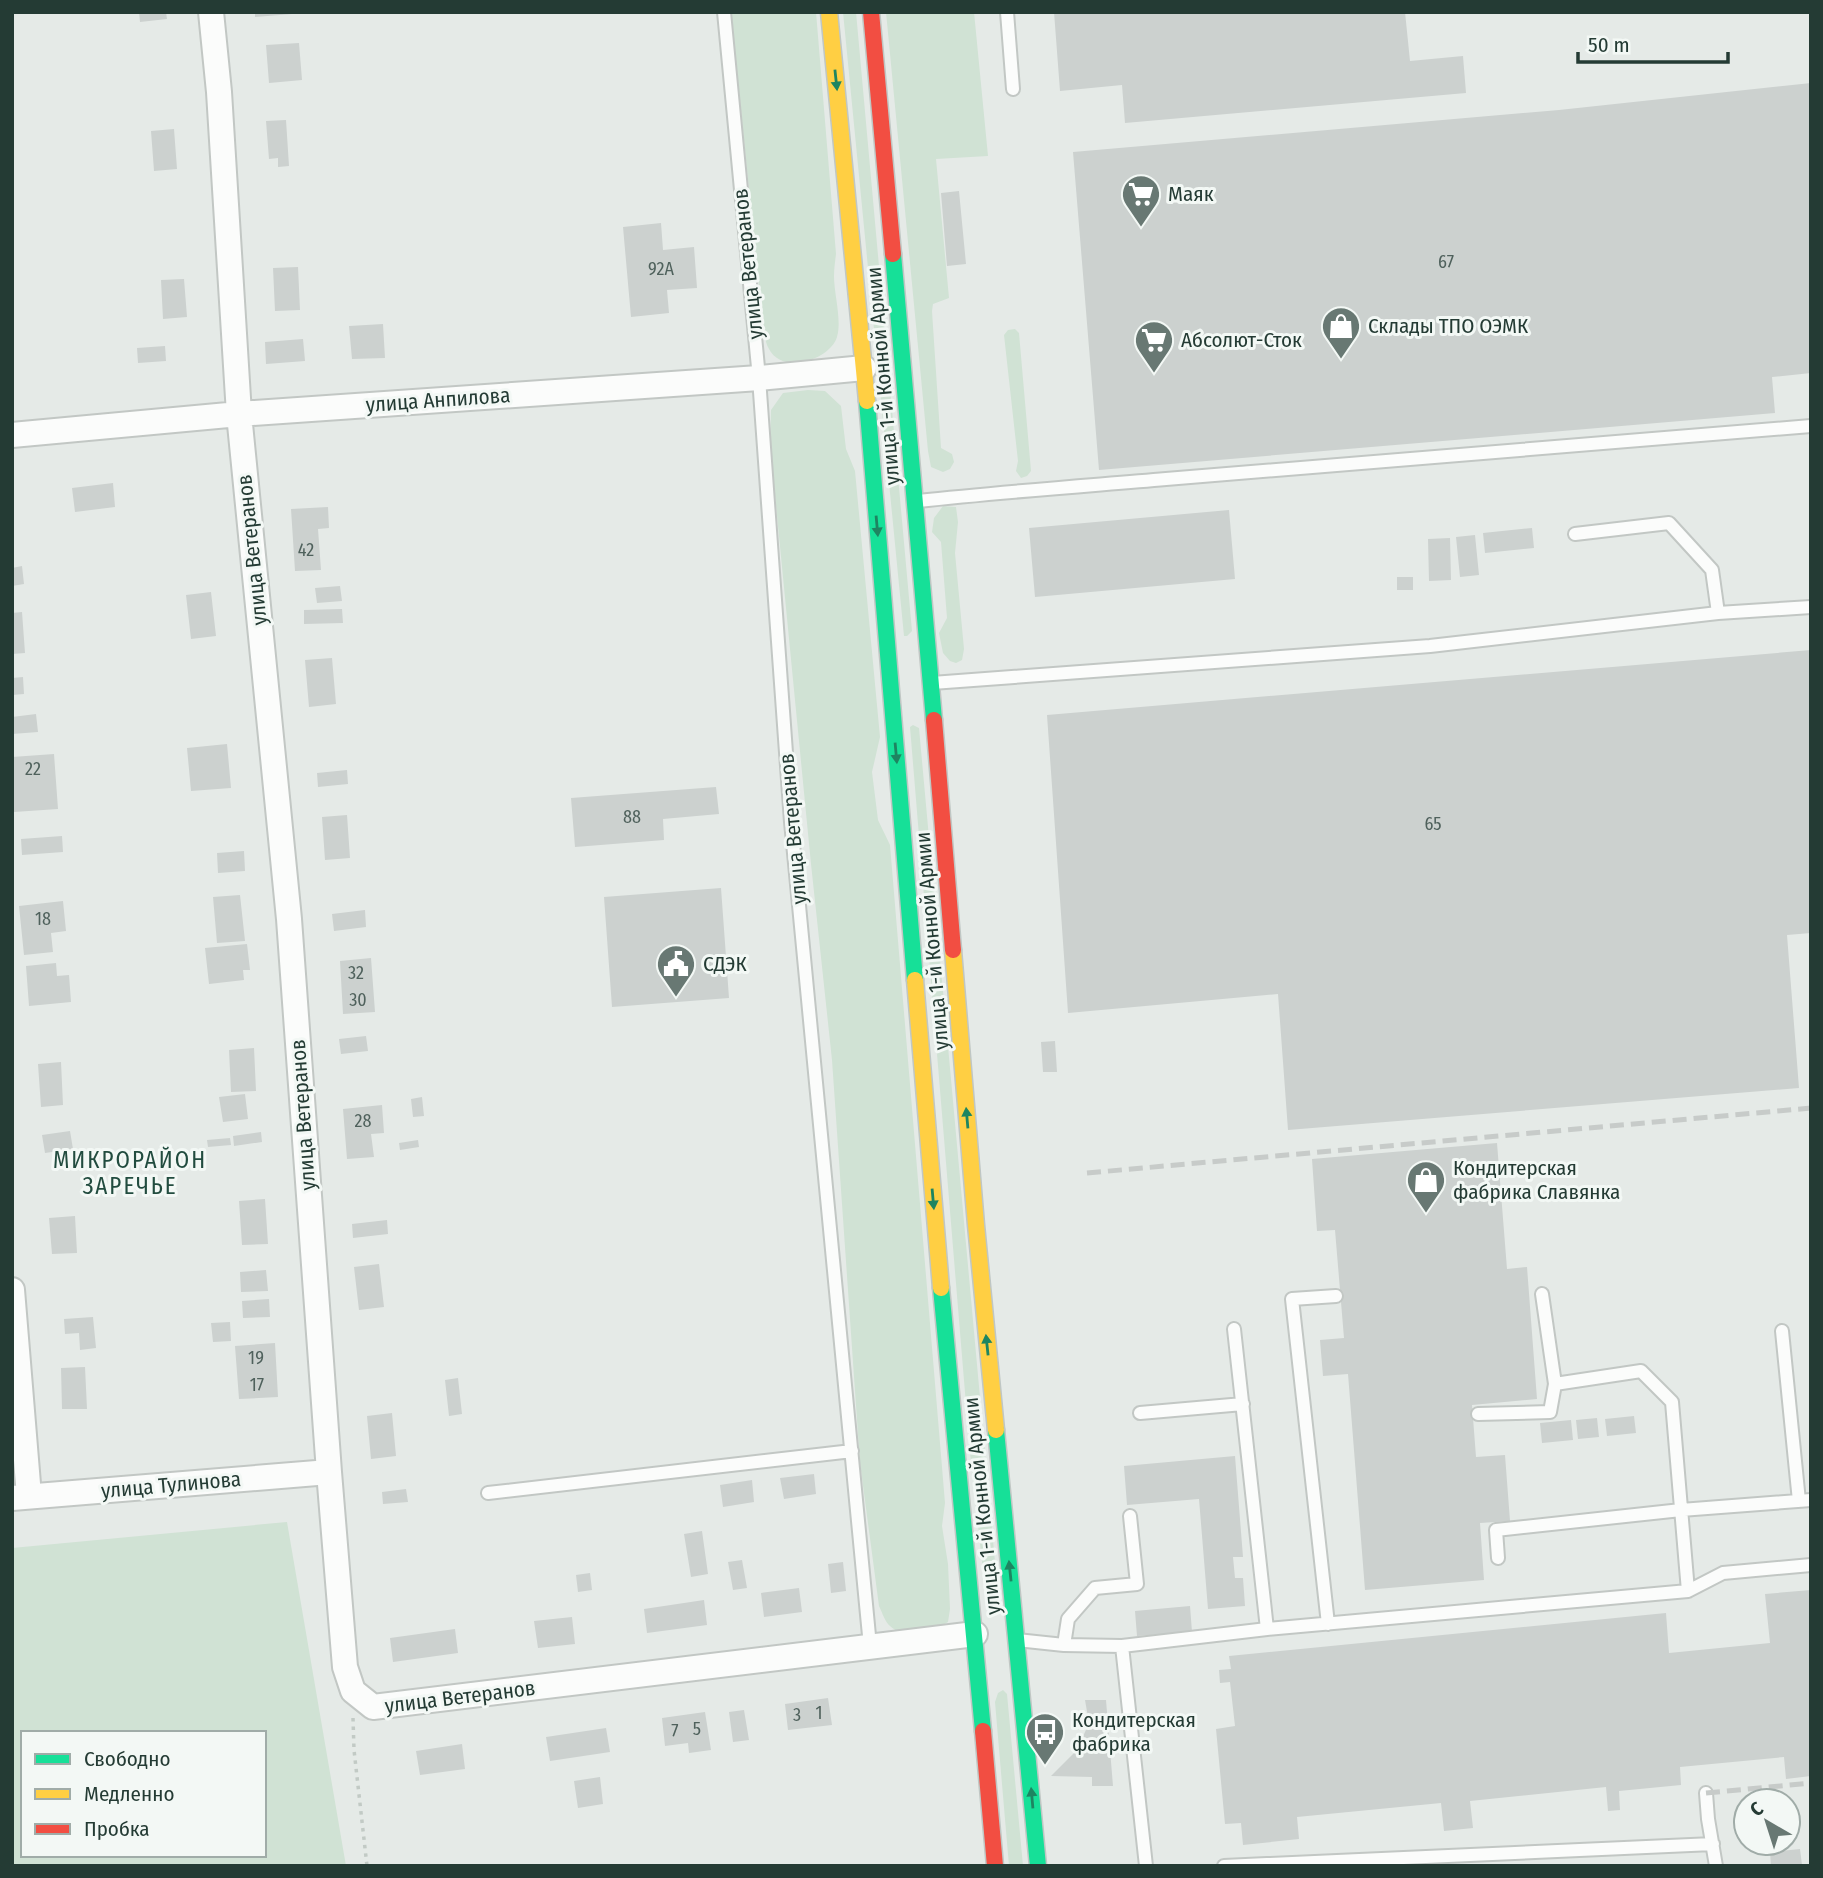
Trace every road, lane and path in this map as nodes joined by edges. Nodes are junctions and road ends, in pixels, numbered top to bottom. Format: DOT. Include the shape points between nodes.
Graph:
graph roads {
  1 [pos="211,12"];
  2 [pos="724,12"];
  3 [pos="830,12"];
  4 [pos="871,12"];
  5 [pos="1007,12"];
  6 [pos="1013,89"];
  7 [pos="864,368"];
  8 [pos="759,378"];
  9 [pos="239,414"];
  10 [pos="1811,426"];
  11 [pos="12,435"];
  12 [pos="916,501"];
  13 [pos="1575,534"];
  14 [pos="1811,607"];
  15 [pos="1718,613"];
  16 [pos="911,685"];
  17 [pos="12,1290"];
  18 [pos="1542,1294"];
  19 [pos="1336,1296"];
  20 [pos="1234,1329"];
  21 [pos="1782,1331"];
  22 [pos="1555,1384"];
  23 [pos="1243,1404"];
  24 [pos="1140,1413"];
  25 [pos="1478,1414"];
  26 [pos="852,1451"];
  27 [pos="329,1472"];
  28 [pos="488,1493"];
  29 [pos="20,1497"];
  30 [pos="1805,1501"];
  31 [pos="1681,1510"];
  32 [pos="1130,1516"];
  33 [pos="1497,1558"];
  34 [pos="1811,1565"];
  35 [pos="1688,1591"];
  36 [pos="1328,1624"];
  37 [pos="1267,1629"];
  38 [pos="992,1640"];
  39 [pos="1064,1645"];
  40 [pos="870,1646"];
  41 [pos="1122,1646"];
  42 [pos="353,1691"];
  43 [pos="1706,1793"];
  44 [pos="1713,1844"];
  45 [pos="367,1866"];
  46 [pos="995,1866"];
  47 [pos="1038,1866"];
  48 [pos="1146,1866"];
  49 [pos="1224,1866"];
  50 [pos="1716,1866"];
  1 -- 9 [label="street, улица Ветеранов"];
  2 -- 8 [label="lane, улица Ветеранов"];
  3 -- 7 [label="main road, улица 1-й Конной Армии, one-way"];
  4 -- 12 [label="main road, улица 1-й Конной Армии"];
  5 -- 6 [label="lane"];
  7 -- 8 [label="street, улица Анпилова"];
  7 -- 16 [label="main road, улица 1-й Конной Армии, one-way"];
  8 -- 9 [label="street, улица Анпилова"];
  8 -- 26 [label="lane, улица Ветеранов" via="791,822"];
  9 -- 11 [label="street, улица Анпилова"];
  9 -- 27 [label="street, улица Ветеранов" via="289,919"];
  10 -- 12 [label="lane"];
  12 -- 16 [label="main road, улица 1-й Конной Армии"];
  13 -- 15 [label="lane" via="1669,523 1712,570"];
  14 -- 15 [label="lane"];
  15 -- 16 [label="lane" via="1430,646"];
  38 -- 16 [label="main road, улица 1-й Конной Армии, one-way" via="976,1225"];
  16 -- 38 [label="main road, улица 1-й Конной Армии, one-way" via="936,1229"];
  17 -- 29 [label="street"];
  18 -- 22 [label="lane"];
  19 -- 36 [label="lane" via="1292,1299"];
  20 -- 23 [label="lane"];
  21 -- 30 [label="lane"];
  22 -- 25 [label="lane" via="1549,1412"];
  22 -- 31 [label="lane" via="1641,1371 1672,1402"];
  23 -- 24 [label="lane"];
  23 -- 37 [label="lane"];
  26 -- 28 [label="lane"];
  26 -- 40 [label="lane, улица Ветеранов"];
  27 -- 29 [label="street, улица Тулинова"];
  27 -- 42 [label="street, улица Ветеранов" via="345,1667"];
  30 -- 31 [label="lane"];
  31 -- 33 [label="lane" via="1496,1530"];
  31 -- 35 [label="lane"];
  32 -- 39 [label="lane" via="1137,1584 1095,1588 1068,1619"];
  34 -- 35 [label="lane" via="1723,1573"];
  35 -- 36 [label="lane"];
  36 -- 37 [label="lane"];
  37 -- 41 [label="lane"];
  38 -- 39 [label="lane"];
  38 -- 40 [label="street, улица Ветеранов"];
  38 -- 46 [label="main road, улица 1-й Конной Армии"];
  47 -- 38 [label="main road, улица 1-й Конной Армии, one-way"];
  39 -- 41 [label="lane"];
  40 -- 42 [label="street, улица Ветеранов" via="373,1707"];
  41 -- 48 [label="lane"];
  42 -- 45 [label="path" via="354,1750"];
  43 -- 44 [label="lane"];
  44 -- 49 [label="lane"];
  44 -- 50 [label="lane"];
}
